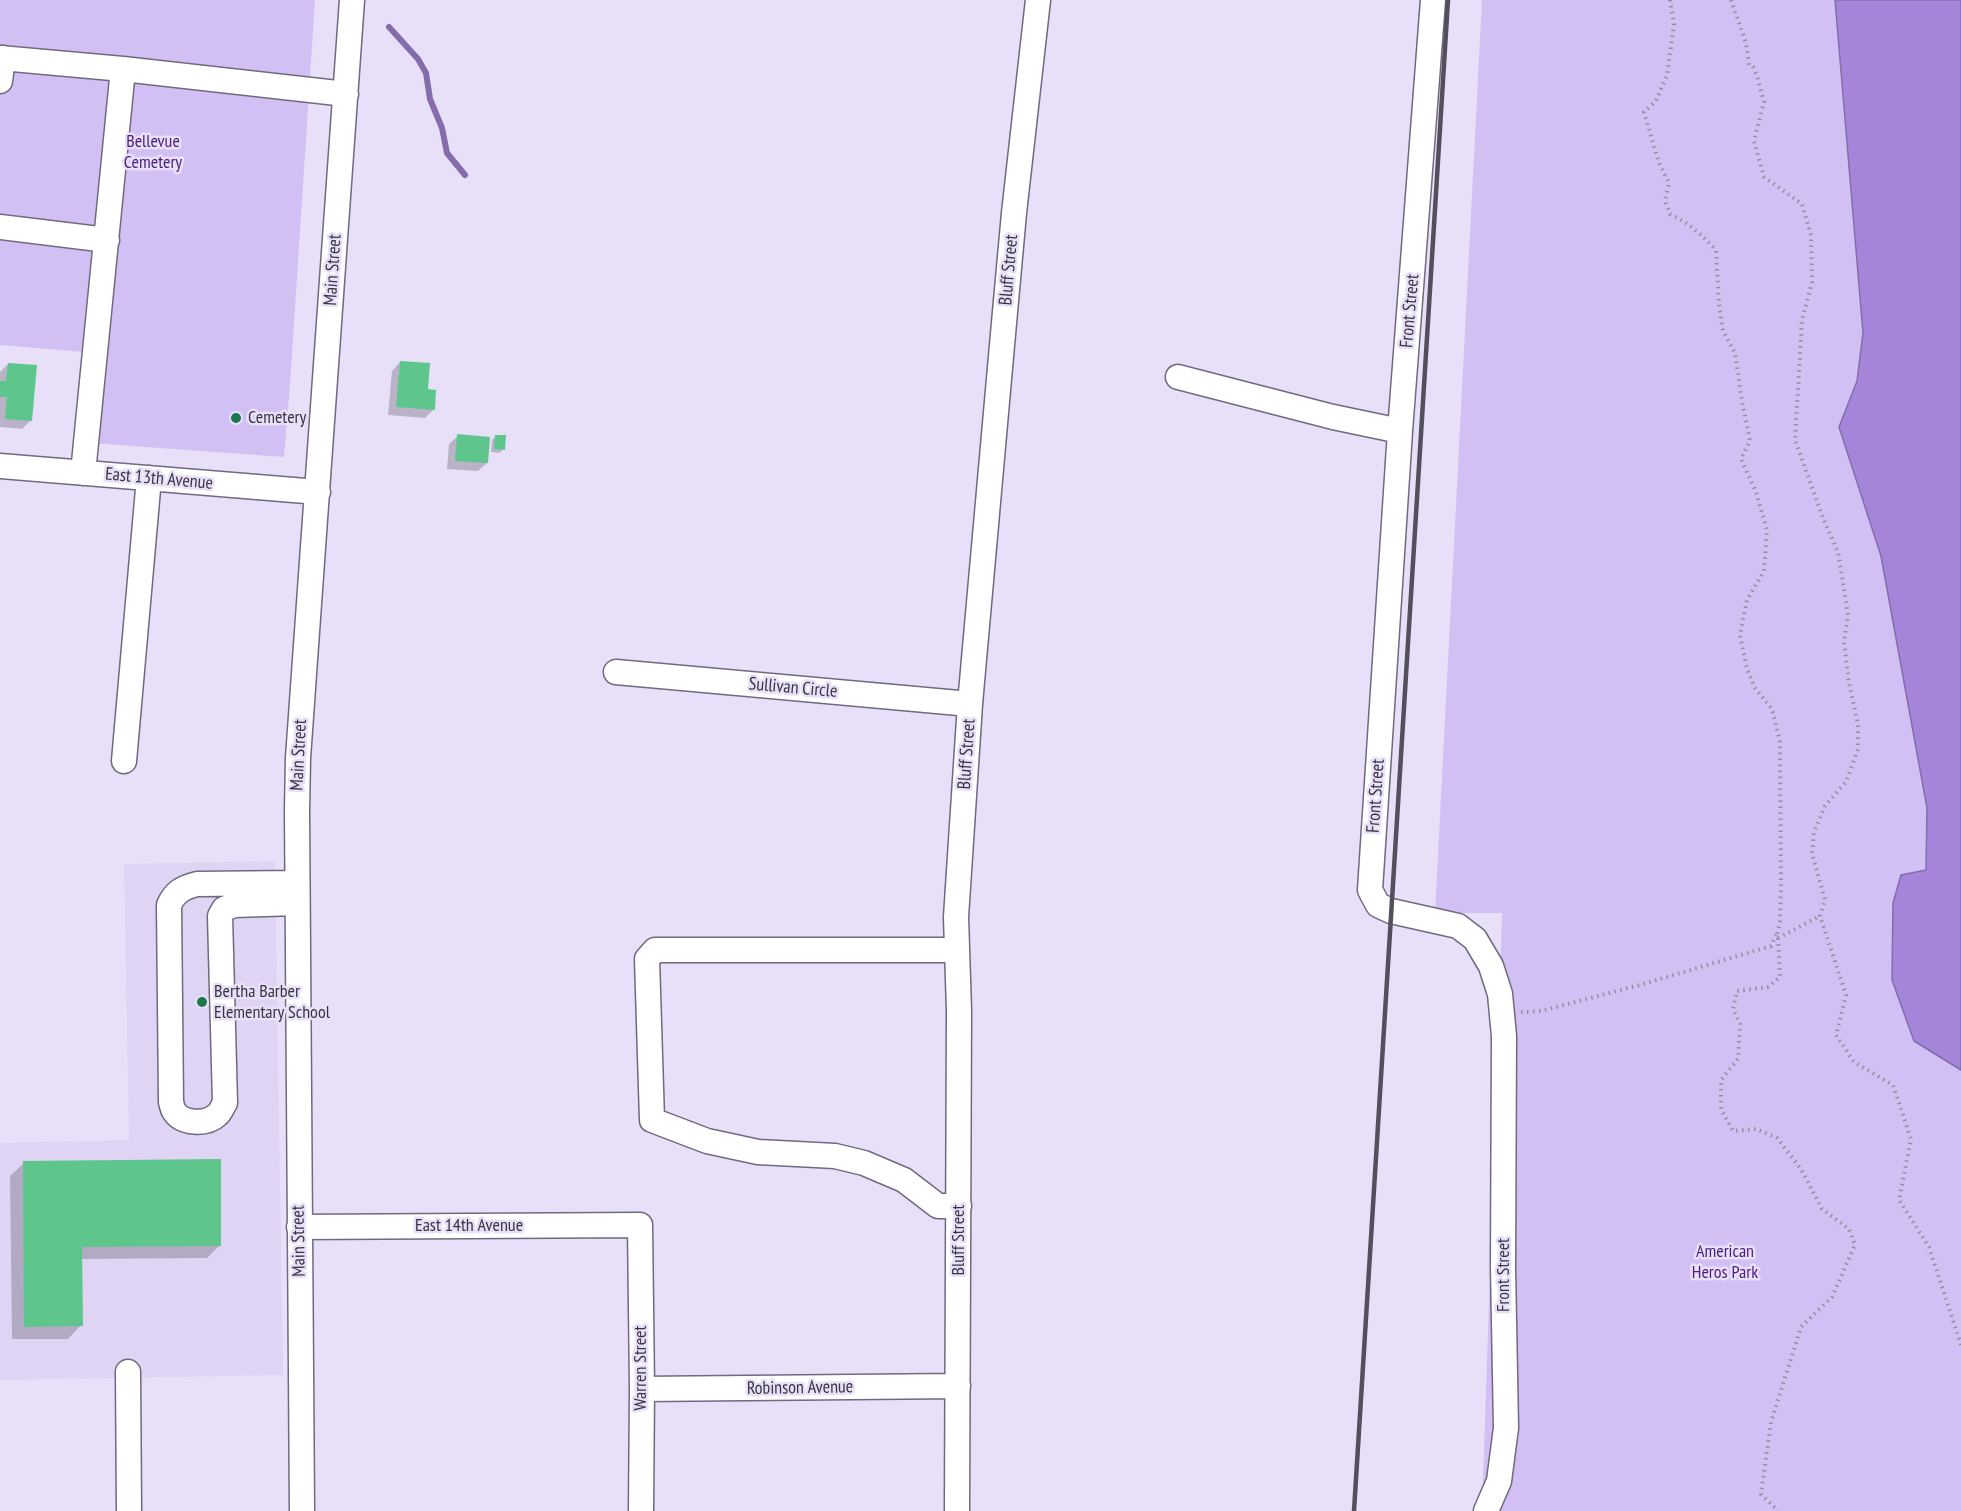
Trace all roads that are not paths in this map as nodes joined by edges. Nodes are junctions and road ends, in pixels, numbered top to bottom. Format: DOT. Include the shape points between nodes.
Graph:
graph roads {
  1 [pos="352,0"];
  2 [pos="1038,0"];
  3 [pos="1432,0"];
  4 [pos="1,66"];
  5 [pos="123,69"];
  6 [pos="346,94"];
  7 [pos="0,227"];
  8 [pos="107,240"];
  9 [pos="1178,377"];
  10 [pos="1400,431"];
  11 [pos="0,466"];
  12 [pos="83,473"];
  13 [pos="148,478"];
  14 [pos="318,492"];
  15 [pos="616,672"];
  16 [pos="970,704"];
  17 [pos="124,760"];
  18 [pos="297,893"];
  19 [pos="957,950"];
  20 [pos="959,1206"];
  21 [pos="640,1226"];
  22 [pos="299,1227"];
  23 [pos="128,1372"];
  24 [pos="958,1386"];
  25 [pos="642,1389"];
  26 [pos="129,1511"];
  27 [pos="302,1511"];
  28 [pos="641,1511"];
  29 [pos="957,1511"];
  30 [pos="1485,1511"];
  1 -- 6 [label="street, Main Street"];
  2 -- 16 [label="street, Bluff Street" via="1014,213"];
  3 -- 10 [label="street, Front Street"];
  4 -- 5 [label="street"];
  5 -- 6 [label="street"];
  5 -- 8 [label="street"];
  6 -- 14 [label="street, Main Street"];
  7 -- 8 [label="street"];
  8 -- 12 [label="street"];
  9 -- 10 [label="street"];
  10 -- 30 [label="street, Front Street" via="1370,890 1378,905 1458,926 1475,939 1491,966 1500,994 1504,1036 1506,1428 1499,1481"];
  11 -- 12 [label="street, East 13th Avenue"];
  12 -- 13 [label="street, East 13th Avenue"];
  13 -- 14 [label="street, East 13th Avenue"];
  13 -- 17 [label="street"];
  14 -- 18 [label="street, Main Street" via="298,758"];
  15 -- 16 [label="street, Sullivan Circle"];
  16 -- 19 [label="street, Bluff Street"];
  18 -- 18 [label="street" via="197,884 174,894 169,905 171,1102 174,1112 183,1120 210,1120 225,1103 220,916 224,909 234,905"];
  18 -- 22 [label="street, Main Street"];
  19 -- 20 [label="street, Bluff Street"];
  19 -- 20 [label="street" via="655,950 647,958 652,1120 707,1142 758,1152 835,1156 864,1163 904,1180 938,1206"];
  20 -- 24 [label="street, Bluff Street"];
  21 -- 22 [label="street, East 14th Avenue"];
  21 -- 25 [label="street, Warren Street"];
  22 -- 27 [label="street, Main Street"];
  23 -- 26 [label="street"];
  24 -- 25 [label="street, Robinson Avenue"];
  24 -- 29 [label="street, Bluff Street"];
  25 -- 28 [label="street, Warren Street"];
}
